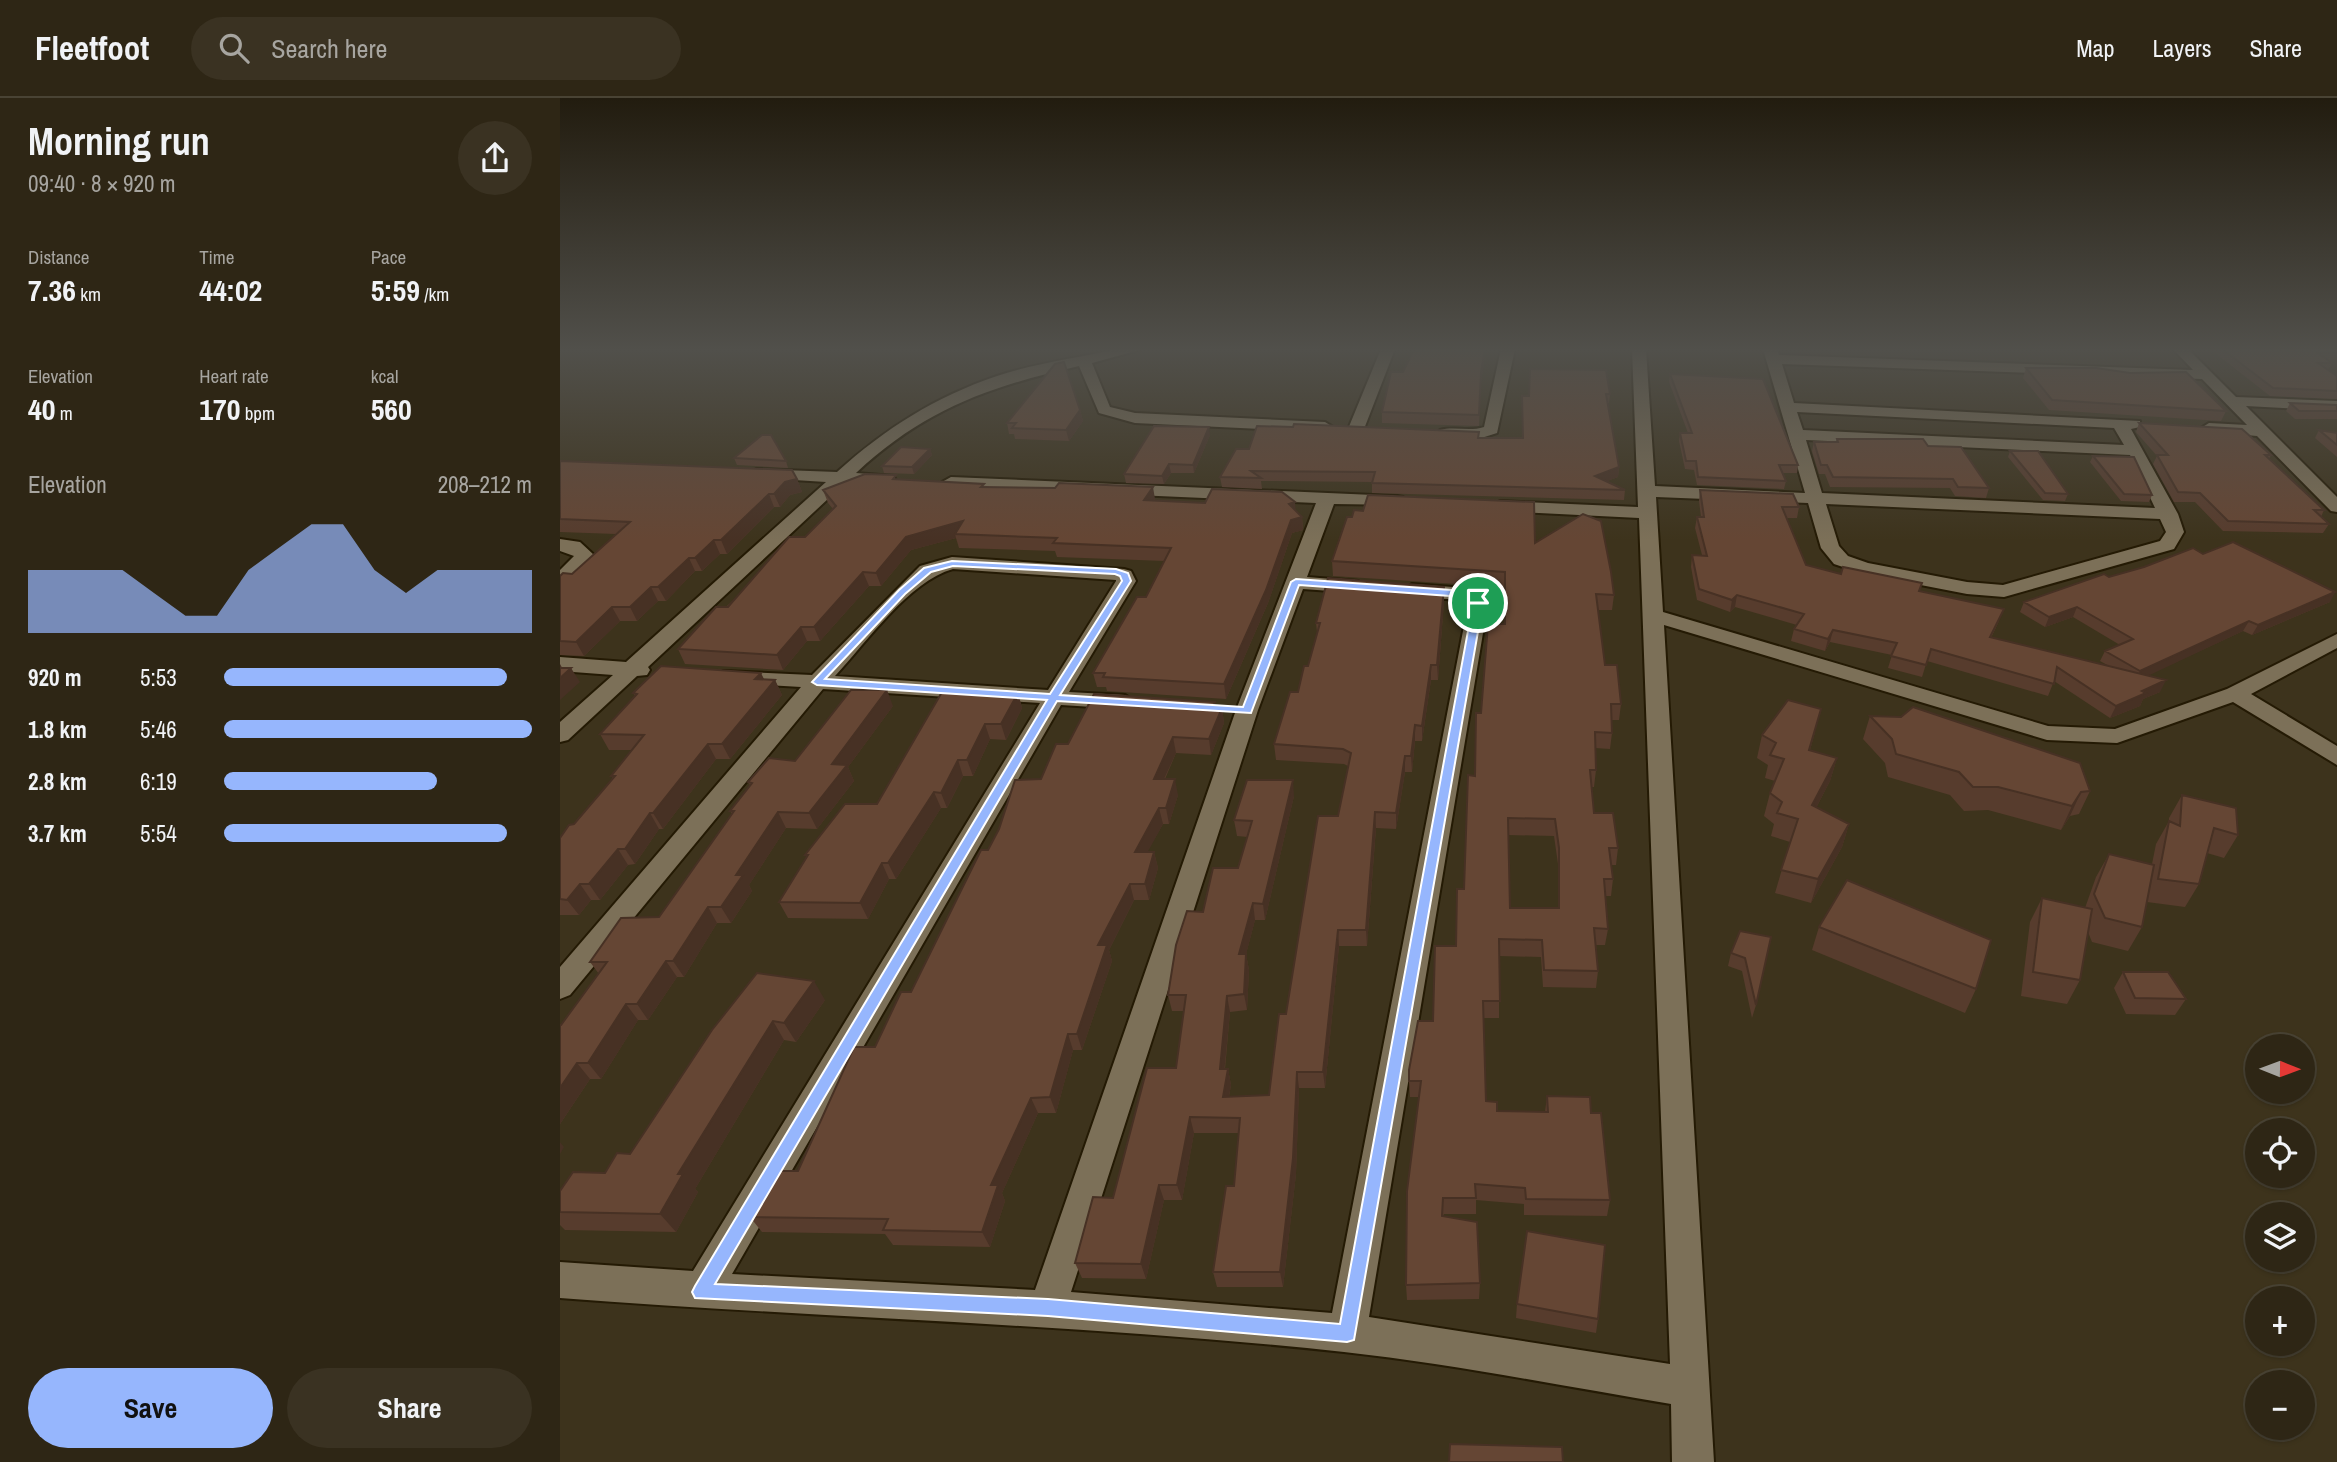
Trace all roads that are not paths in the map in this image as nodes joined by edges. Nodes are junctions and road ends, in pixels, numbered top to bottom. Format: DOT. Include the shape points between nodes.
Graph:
graph roads {
  1 [pos="927,413"];
  2 [pos="1111,413"];
  3 [pos="1368,413"];
  4 [pos="1495,413"];
  5 [pos="1642,413"];
  6 [pos="1791,413"];
  7 [pos="1899,413"];
  8 [pos="2243,413"];
  9 [pos="2119,424"];
  10 [pos="2145,425"];
  11 [pos="2196,427"];
  12 [pos="2261,431"];
  13 [pos="1435,433"];
  14 [pos="1797,435"];
  15 [pos="2136,450"];
  16 [pos="741,472"];
  17 [pos="838,478"];
  18 [pos="908,481"];
  19 [pos="936,482"];
  20 [pos="1812,497"];
  21 [pos="1327,498"];
  22 [pos="1410,502"];
  23 [pos="1646,502"];
  24 [pos="1480,505"];
  25 [pos="2337,507"];
  26 [pos="2169,514"];
  27 [pos="560,545"];
  28 [pos="560,579"];
  29 [pos="1296,582"];
  30 [pos="1654,616"];
  31 [pos="2337,640"];
  32 [pos="560,664"];
  33 [pos="631,670"];
  34 [pos="658,671"];
  35 [pos="711,675"];
  36 [pos="817,682"];
  37 [pos="2235,694"];
  38 [pos="1054,698"];
  39 [pos="1150,704"];
  40 [pos="1220,709"];
  41 [pos="1247,710"];
  42 [pos="560,734"];
  43 [pos="2337,757"];
  44 [pos="560,986"];
  45 [pos="560,1280"];
  46 [pos="701,1292"];
  47 [pos="1048,1307"];
  48 [pos="1347,1333"];
  49 [pos="1689,1387"];
  50 [pos="1693,1462"];
  1 -- 17 [label="street" via="882,440"];
  2 -- 3 [label="street" via="1135,418 1363,429"];
  4 -- 13 [label="street" via="1491,430 1475,435"];
  5 -- 23 [label="street"];
  6 -- 14 [label="street"];
  7 -- 9 [label="street"];
  8 -- 12 [label="street"];
  9 -- 10 [label="street"];
  9 -- 15 [label="street"];
  11 -- 12 [label="street"];
  12 -- 25 [label="street"];
  14 -- 15 [label="street"];
  14 -- 20 [label="street"];
  15 -- 26 [label="street"];
  16 -- 17 [label="street"];
  17 -- 18 [label="street"];
  17 -- 33 [label="street"];
  19 -- 21 [label="street"];
  20 -- 23 [label="street"];
  20 -- 26 [label="street"];
  20 -- 26 [label="street" via="1830,548 1841,560 1991,591 2014,590 2167,545 2175,532"];
  21 -- 22 [label="street"];
  21 -- 29 [label="street"];
  23 -- 24 [label="street"];
  23 -- 30 [label="street"];
  27 -- 28 [label="street" via="573,545 584,555"];
  29 -- 41 [label="street"];
  29 -- 48 [label="street" via="1466,594 1478,603"];
  30 -- 37 [label="street" via="2047,733 2117,736"];
  30 -- 49 [label="street"];
  31 -- 37 [label="street"];
  32 -- 33 [label="street"];
  33 -- 34 [label="street"];
  33 -- 42 [label="street"];
  35 -- 36 [label="street"];
  36 -- 38 [label="street"];
  36 -- 38 [label="street" via="902,592 940,565 1125,575 1126,581"];
  36 -- 44 [label="street"];
  37 -- 43 [label="street"];
  38 -- 39 [label="street"];
  38 -- 46 [label="street"];
  40 -- 41 [label="street"];
  41 -- 47 [label="street"];
  45 -- 46 [label="street"];
  46 -- 47 [label="street"];
  47 -- 48 [label="street"];
  48 -- 49 [label="street"];
  49 -- 50 [label="street"];
}
